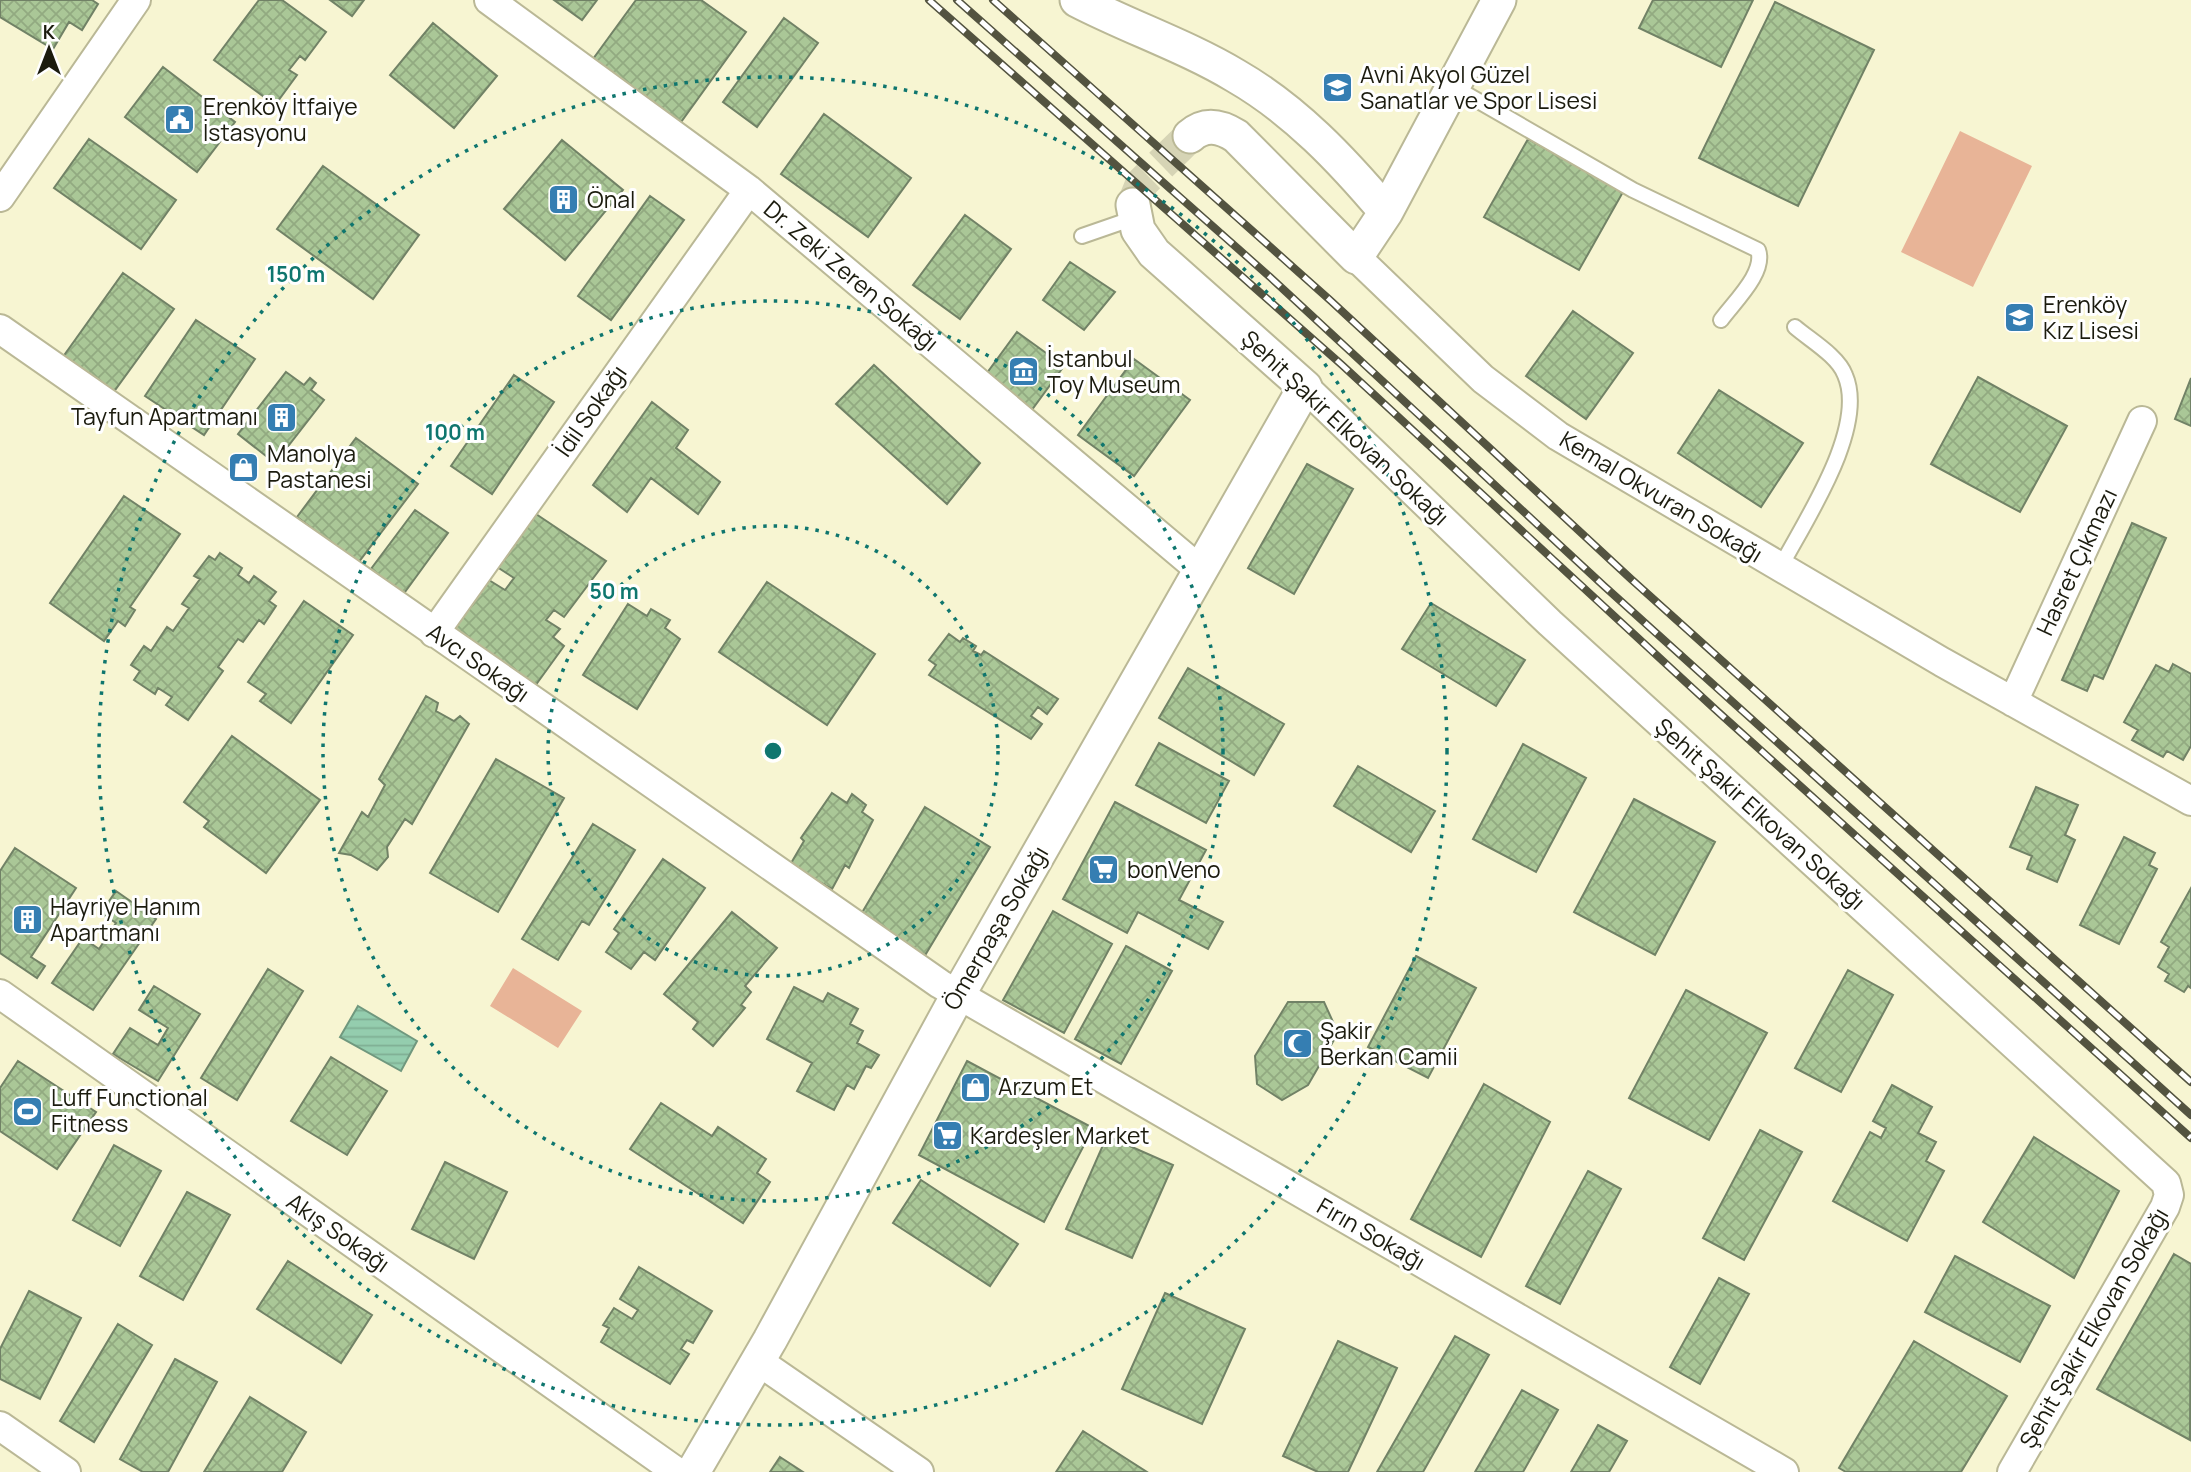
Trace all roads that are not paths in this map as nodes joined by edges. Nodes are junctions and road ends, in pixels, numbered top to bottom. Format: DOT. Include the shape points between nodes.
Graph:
graph roads {
  1 [pos="136,0"];
  2 [pos="489,0"];
  3 [pos="1077,0"];
  4 [pos="1499,0"];
  5 [pos="1454,87"];
  6 [pos="1190,136"];
  7 [pos="749,190"];
  8 [pos="0,197"];
  9 [pos="1133,212"];
  10 [pos="1386,212"];
  11 [pos="1082,236"];
  12 [pos="1356,257"];
  13 [pos="1721,320"];
  14 [pos="1796,327"];
  15 [pos="0,329"];
  16 [pos="1306,387"];
  17 [pos="2142,421"];
  18 [pos="1780,568"];
  19 [pos="1200,570"];
  20 [pos="433,633"];
  21 [pos="2013,702"];
  22 [pos="2191,801"];
  23 [pos="0,994"];
  24 [pos="958,995"];
  25 [pos="758,1361"];
  26 [pos="0,1426"];
  27 [pos="66,1472"];
  28 [pos="677,1472"];
  29 [pos="692,1472"];
  30 [pos="919,1472"];
  31 [pos="1784,1472"];
  32 [pos="2012,1472"];
  1 -- 8 [label="street"];
  2 -- 7 [label="street, Dr. Zeki Zeren Sokağı"];
  3 -- 10 [label="street" via="1260,91 1340,159"];
  4 -- 5 [label="street"];
  5 -- 10 [label="street"];
  5 -- 13 [label="lane" via="1633,190 1758,250 1761,265 1756,275"];
  6 -- 12 [label="street, Kemal Okvuran Sokağı" via="1208,127 1236,136"];
  7 -- 19 [label="street, Dr. Zeki Zeren Sokağı"];
  7 -- 20 [label="street, İdil Sokağı"];
  9 -- 11 [label="lane"];
  9 -- 16 [label="street, Şehit Şakir Elkovan Sokağı" via="1142,238 1162,260"];
  10 -- 12 [label="street"];
  12 -- 18 [label="street, Kemal Okvuran Sokağı" via="1475,372 1525,413"];
  14 -- 18 [label="lane" via="1845,374 1849,395 1843,445"];
  15 -- 20 [label="street, Avcı Sokağı"];
  16 -- 19 [label="street, Ömerpaşa Sokağı"];
  16 -- 32 [label="street, Şehit Şakir Elkovan Sokağı" via="1550,623 2166,1183 2165,1207"];
  17 -- 21 [label="street, Hasret Çıkmazı"];
  18 -- 21 [label="street, Kemal Okvuran Sokağı"];
  19 -- 24 [label="street, Ömerpaşa Sokağı"];
  20 -- 24 [label="street, Avcı Sokağı"];
  21 -- 22 [label="street, Kemal Okvuran Sokağı"];
  23 -- 28 [label="street, Akış Sokağı"];
  24 -- 25 [label="street, Ömerpaşa Sokağı"];
  24 -- 31 [label="street, Fırın Sokağı"];
  25 -- 29 [label="street, Ömerpaşa Sokağı"];
  25 -- 30 [label="street"];
  26 -- 27 [label="street"];
}
